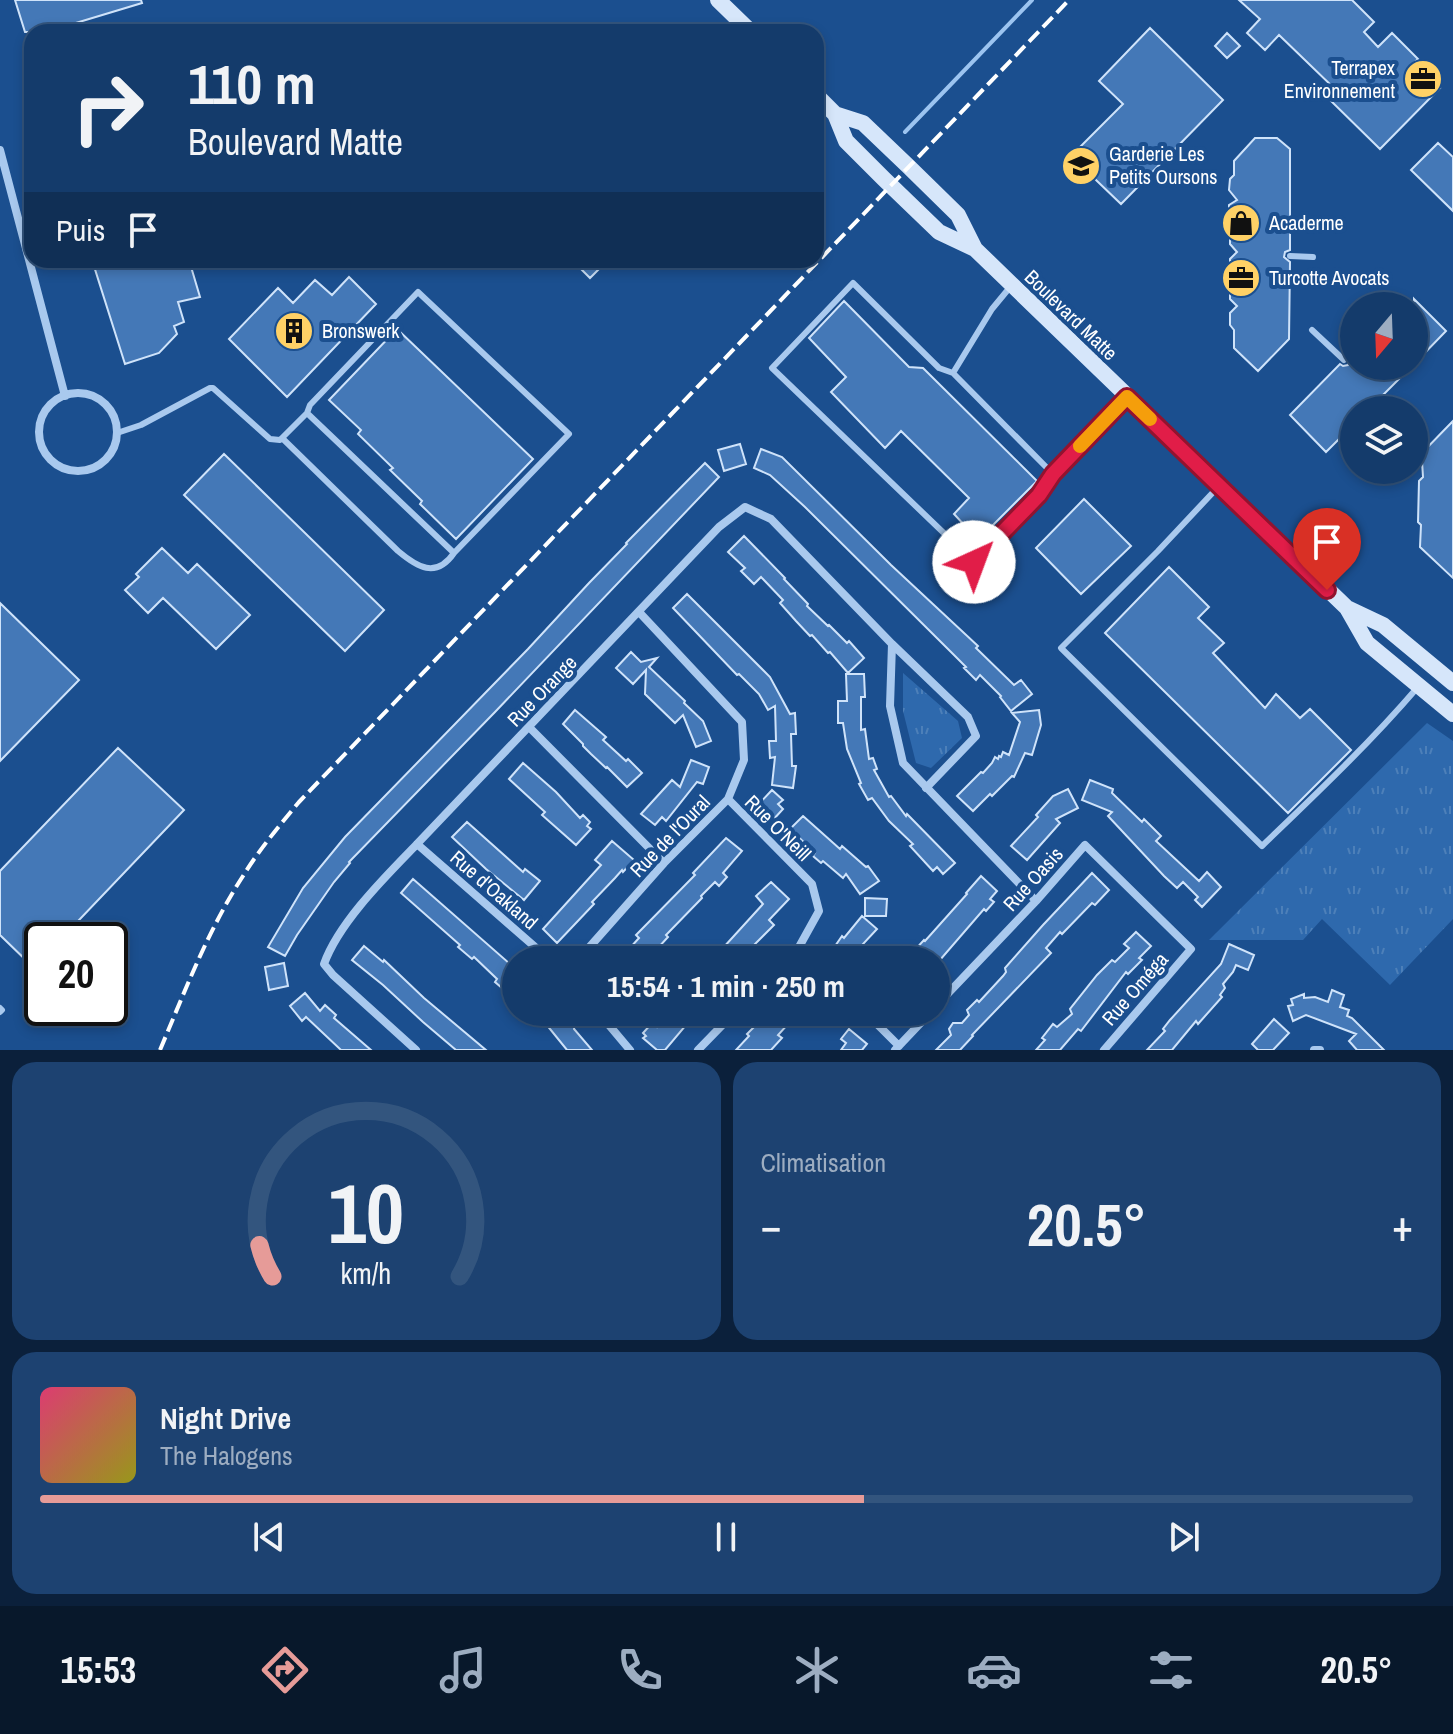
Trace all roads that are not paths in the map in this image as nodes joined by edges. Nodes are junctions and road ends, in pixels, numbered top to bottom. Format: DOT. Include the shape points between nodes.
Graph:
graph roads {
  1 [pos="718,0"];
  2 [pos="743,24"];
  3 [pos="824,103"];
  4 [pos="835,114"];
  5 [pos="0,150"];
  6 [pos="24,241"];
  7 [pos="975,249"];
  8 [pos="1290,256"];
  9 [pos="1313,257"];
  10 [pos="31,268"];
  11 [pos="1012,285"];
  12 [pos="1312,330"];
  13 [pos="1340,356"];
  14 [pos="953,373"];
  15 [pos="65,396"];
  16 [pos="1127,397"];
  17 [pos="307,413"];
  18 [pos="117,433"];
  19 [pos="282,438"];
  20 [pos="1053,474"];
  21 [pos="1219,486"];
  22 [pos="454,553"];
  23 [pos="1347,608"];
  24 [pos="639,612"];
  25 [pos="892,644"];
  26 [pos="1453,683"];
  27 [pos="1419,686"];
  28 [pos="1453,714"];
  29 [pos="529,727"];
  30 [pos="926,788"];
  31 [pos="728,799"];
  32 [pos="417,844"];
  33 [pos="664,863"];
  34 [pos="1036,901"];
  35 [pos="534,946"];
  36 [pos="590,946"];
  37 [pos="800,946"];
  38 [pos="1191,949"];
  39 [pos="950,991"];
  40 [pos="610,1026"];
  41 [pos="721,1026"];
  42 [pos="877,1026"];
  43 [pos="918,1026"];
  44 [pos="897,1048"];
  45 [pos="1106,1049"];
  46 [pos="416,1050"];
  47 [pos="630,1050"];
  48 [pos="698,1050"];
  1 -- 2 [label="main road"];
  3 -- 4 [label="main road, Boulevard Matte"];
  4 -- 7 [label="main road, Boulevard Matte" via="846,141 884,179 939,232"];
  4 -- 7 [label="main road, Boulevard Matte" via="863,123 900,158 958,215"];
  5 -- 6 [label="street"];
  7 -- 11 [label="main road, Boulevard Matte"];
  8 -- 9 [label="lane"];
  10 -- 15 [label="street"];
  11 -- 14 [label="lane"];
  11 -- 16 [label="main road, Boulevard Matte"];
  12 -- 13 [label="lane"];
  14 -- 20 [label="lane"];
  14 -- 20 [label="lane" via="939,368 853,283 772,368 974,562"];
  15 -- 18 [label="street" via="82,394 102,402"];
  15 -- 18 [label="street" via="50,406 40,424 41,445 53,462 71,471 95,467 112,452"];
  16 -- 20 [label="lane"];
  16 -- 21 [label="main road, Boulevard Matte"];
  17 -- 19 [label="lane"];
  17 -- 22 [label="lane"];
  17 -- 22 [label="lane" via="418,292 569,434"];
  18 -- 19 [label="lane" via="210,388 270,439"];
  19 -- 22 [label="lane" via="416,565 436,568"];
  21 -- 23 [label="main road, Boulevard Matte"];
  21 -- 27 [label="lane" via="1061,648 1262,846"];
  23 -- 26 [label="main road, Boulevard Matte" via="1383,625"];
  23 -- 27 [label="main road, Boulevard Matte" via="1367,643"];
  24 -- 25 [label="street, Rue Orange" via="719,527 745,507 771,519"];
  24 -- 29 [label="street, Rue Orange"];
  24 -- 31 [label="street, Rue de l'Oural" via="742,722 744,760"];
  25 -- 30 [label="street" via="890,706 903,763"];
  25 -- 30 [label="street, Rue Orange" via="968,717 976,736"];
  27 -- 28 [label="main road, Boulevard Matte"];
  29 -- 32 [label="street, Rue Orange"];
  29 -- 33 [label="street"];
  30 -- 34 [label="street"];
  31 -- 33 [label="street, Rue de l'Oural"];
  31 -- 37 [label="street, Rue O'Neill" via="812,884 819,911"];
  32 -- 35 [label="street, Rue d'Oakland"];
  32 -- 46 [label="street, Rue Orange" via="371,892 330,947 324,964"];
  33 -- 36 [label="street, Rue de l'Oural"];
  34 -- 38 [label="street, Rue Oasis" via="1085,845"];
  34 -- 39 [label="street, Rue Oasis"];
  38 -- 45 [label="street, Rue Oméga"];
  40 -- 47 [label="street"];
  41 -- 48 [label="street"];
  42 -- 44 [label="street"];
  43 -- 44 [label="street"];
}
